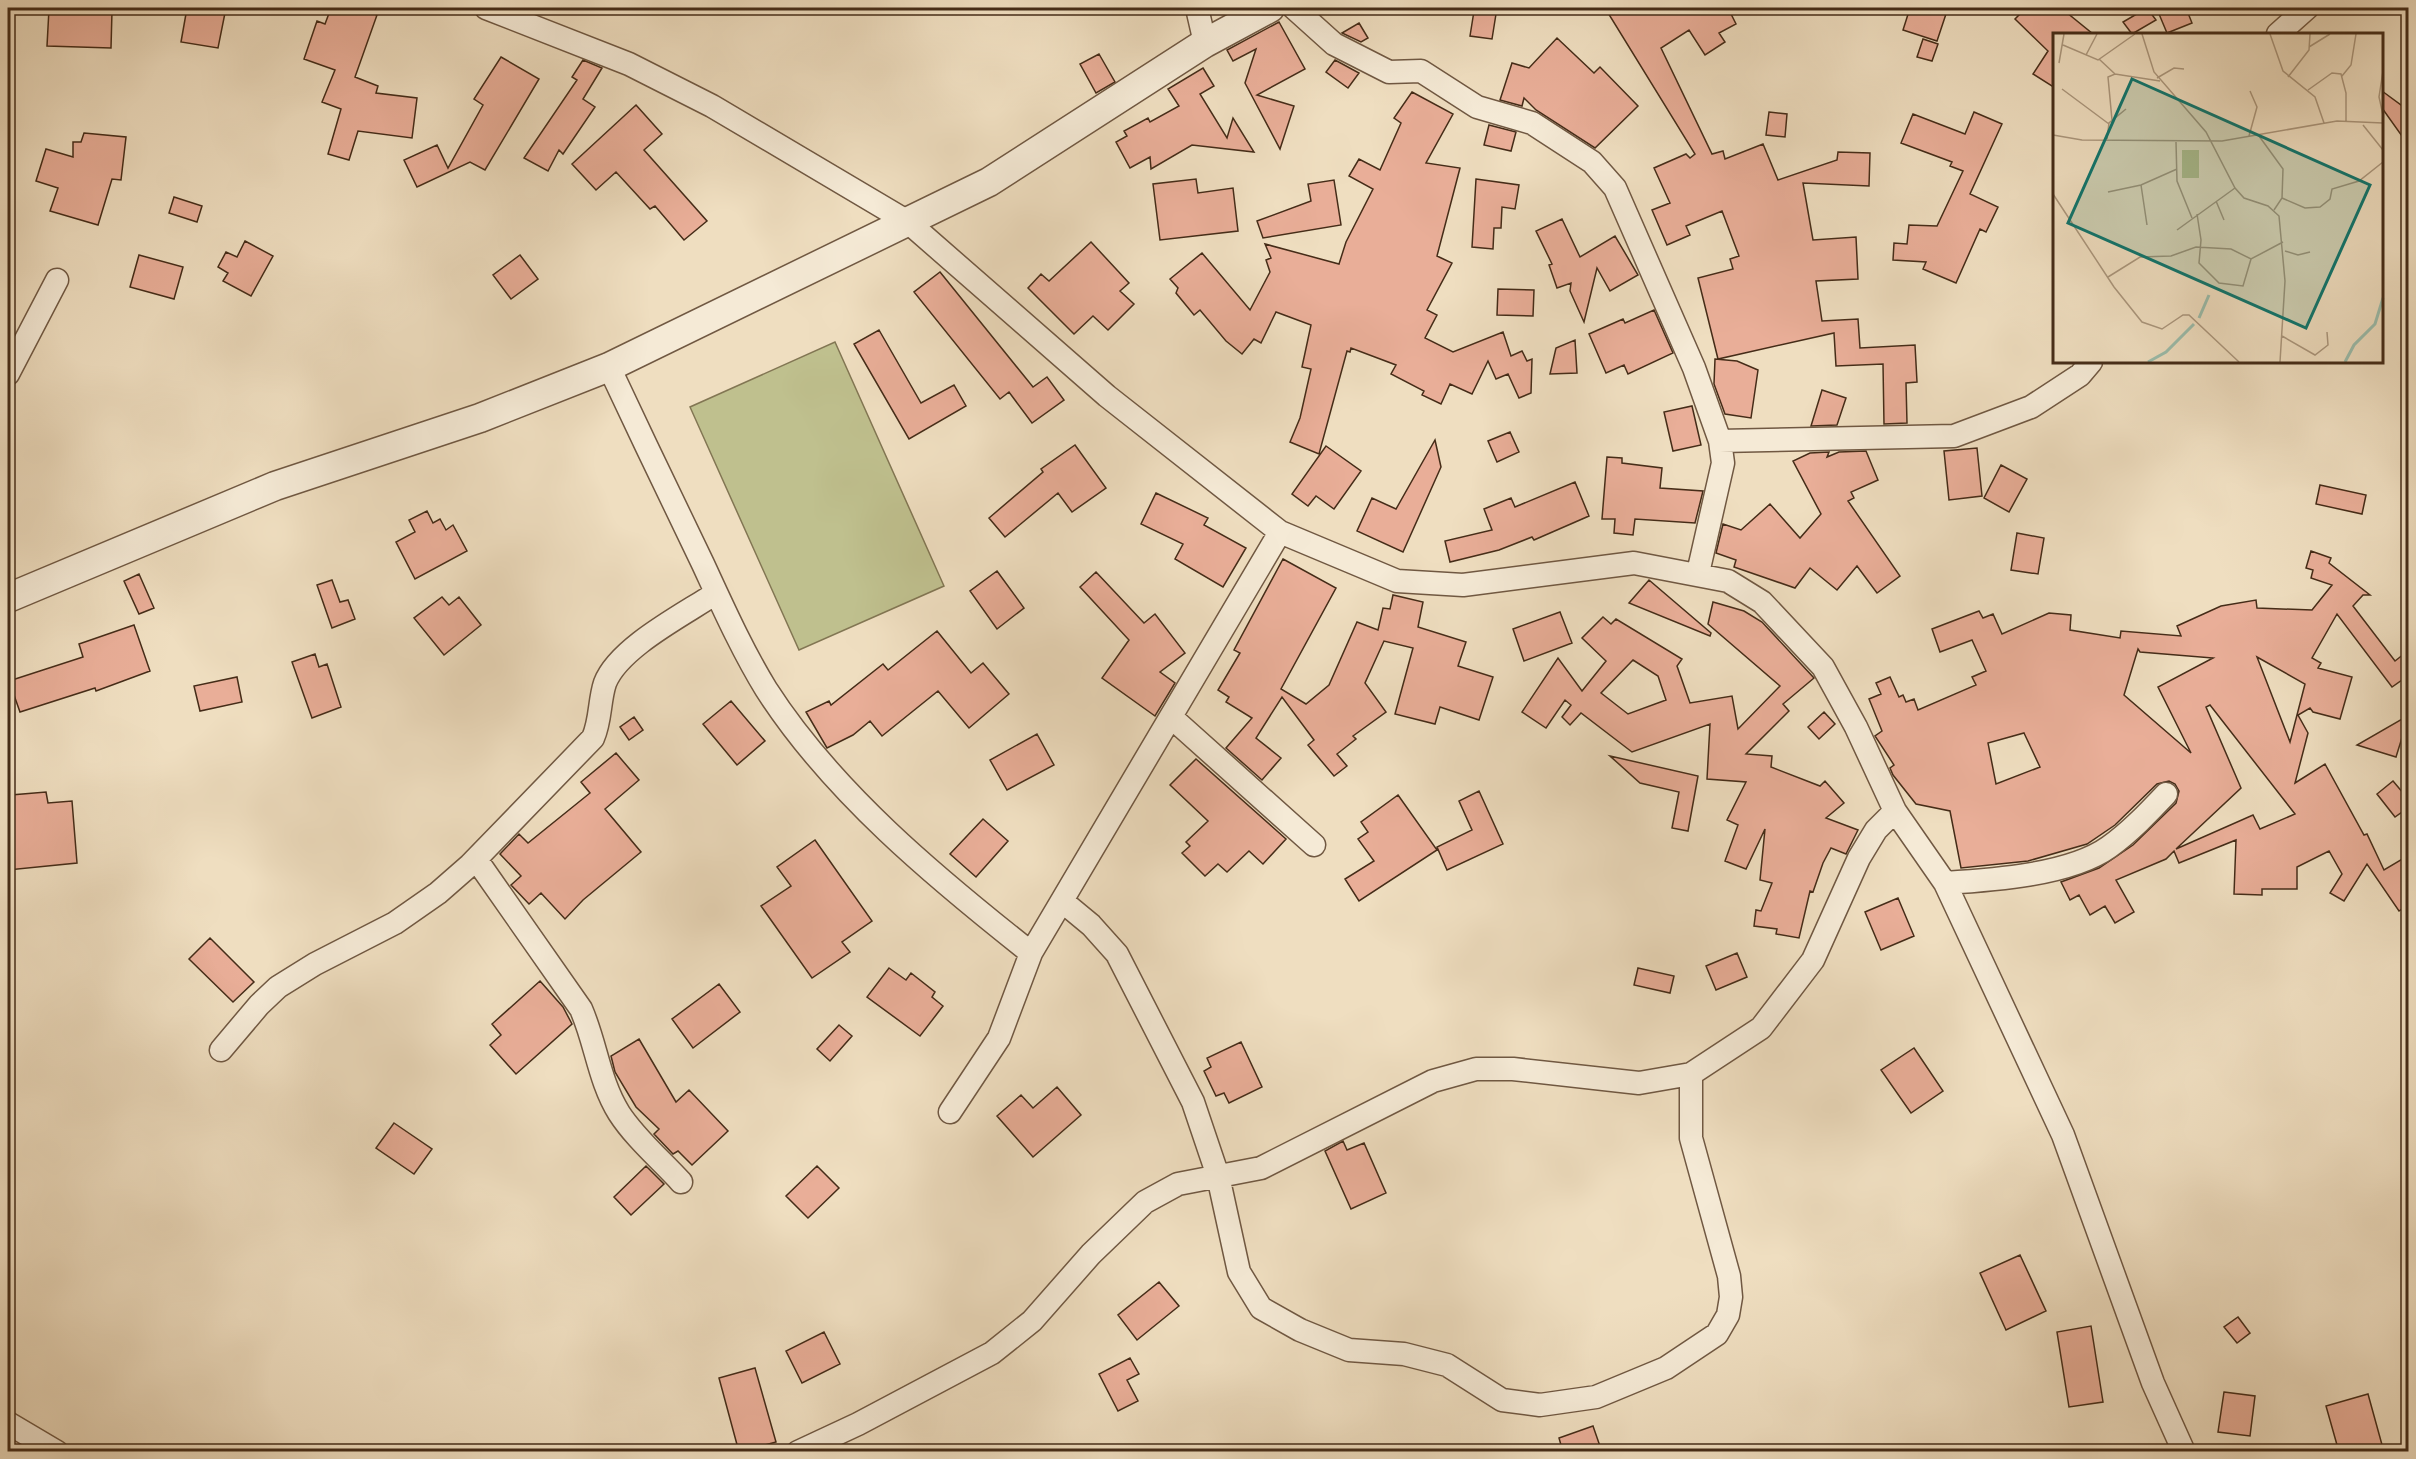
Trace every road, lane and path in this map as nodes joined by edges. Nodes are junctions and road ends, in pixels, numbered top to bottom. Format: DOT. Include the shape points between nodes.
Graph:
graph roads {
  1 [pos="486,8"];
  2 [pos="1197,8"];
  3 [pos="1270,8"];
  4 [pos="1294,8"];
  5 [pos="2307,8"];
  6 [pos="2279,33"];
  7 [pos="1205,43"];
  8 [pos="908,222"];
  9 [pos="57,280"];
  10 [pos="2090,363"];
  11 [pos="609,368"];
  12 [pos="8,374"];
  13 [pos="1720,441"];
  14 [pos="1280,532"];
  15 [pos="1698,573"];
  16 [pos="716,593"];
  17 [pos="9,594"];
  18 [pos="1171,717"];
  19 [pos="2166,794"];
  20 [pos="1895,811"];
  21 [pos="1314,845"];
  22 [pos="476,859"];
  23 [pos="1945,882"];
  24 [pos="1062,901"];
  25 [pos="1031,953"];
  26 [pos="221,1050"];
  27 [pos="1691,1074"];
  28 [pos="950,1112"];
  29 [pos="1218,1176"];
  30 [pos="681,1182"];
  31 [pos="8,1423"];
  32 [pos="57,1452"];
  33 [pos="798,1452"];
  34 [pos="2184,1452"];
  1 -- 8 [label="street" via="629,64 822,169"];
  2 -- 7 [label="street"];
  3 -- 7 [label="street"];
  4 -- 13 [label="street" via="1343,49 1389,72 1422,71 1477,106 1532,123 1592,162 1615,188 1694,368"];
  5 -- 6 [label="street"];
  7 -- 8 [label="street" via="989,182"];
  8 -- 11 [label="street"];
  8 -- 14 [label="street" via="1107,396"];
  9 -- 12 [label="street"];
  10 -- 13 [label="street" via="2080,375 2031,406 1954,436"];
  11 -- 16 [label="street"];
  11 -- 17 [label="street" via="480,418 275,486"];
  13 -- 15 [label="street" via="1723,463"];
  14 -- 15 [label="street" via="1397,581 1463,585 1634,562"];
  14 -- 18 [label="street"];
  15 -- 20 [label="street" via="1728,581 1762,602 1823,667"];
  16 -- 22 [label="street" via="630,651 614,668 606,681 600,722 593,738"];
  16 -- 25 [label="street" via="766,688 812,750 888,832"];
  18 -- 21 [label="street"];
  18 -- 24 [label="street"];
  19 -- 23 [label="street" via="2107,848 2071,866"];
  20 -- 23 [label="street"];
  20 -- 27 [label="street" via="1876,830 1858,858 1813,960 1761,1028"];
  22 -- 26 [label="street" via="438,893 395,923 278,987"];
  22 -- 30 [label="street" via="581,1009 591,1030 598,1066 620,1114"];
  23 -- 34 [label="street" via="2063,1135 2153,1383"];
  24 -- 25 [label="street"];
  24 -- 29 [label="street" via="1117,954 1193,1101"];
  25 -- 28 [label="street" via="999,1038"];
  27 -- 29 [label="street" via="1639,1083 1514,1069 1476,1069 1433,1081 1261,1168"];
  27 -- 29 [label="street" via="1691,1138 1729,1276 1728,1315 1717,1334 1666,1368 1596,1397 1540,1405 1502,1400 1447,1365 1404,1354 1349,1350 1300,1330 1261,1308 1239,1272"];
  29 -- 33 [label="street" via="1178,1184 1145,1202 1091,1254 1032,1321 992,1353"];
  31 -- 32 [label="street"];
}
